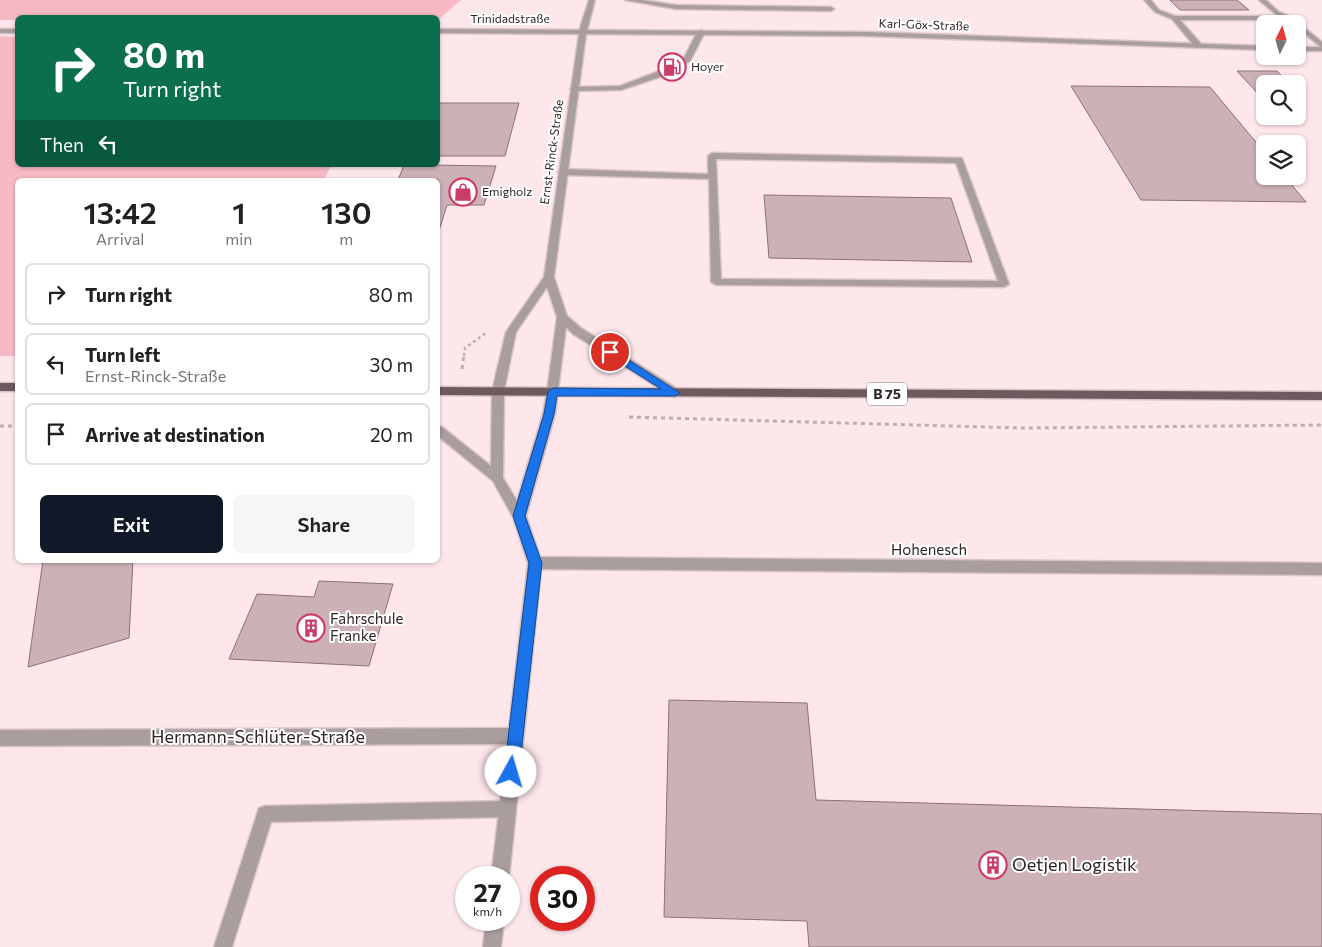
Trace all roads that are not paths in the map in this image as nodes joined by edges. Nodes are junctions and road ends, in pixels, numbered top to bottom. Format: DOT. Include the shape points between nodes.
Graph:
graph roads {
  1 [pos="592,0"];
  2 [pos="628,0"];
  3 [pos="1147,0"];
  4 [pos="1262,0"];
  5 [pos="831,10"];
  6 [pos="1282,15"];
  7 [pos="1174,18"];
  8 [pos="1256,18"];
  9 [pos="0,31"];
  10 [pos="15,31"];
  11 [pos="440,31"];
  12 [pos="583,31"];
  13 [pos="701,32"];
  14 [pos="1306,32"];
  15 [pos="1199,46"];
  16 [pos="1322,47"];
  17 [pos="1256,48"];
  18 [pos="1306,48"];
  19 [pos="574,89"];
  20 [pos="562,172"];
  21 [pos="713,177"];
  22 [pos="549,277"];
  23 [pos="562,317"];
  24 [pos="0,387"];
  25 [pos="15,387"];
  26 [pos="440,391"];
  27 [pos="498,391"];
  28 [pos="553,392"];
  29 [pos="675,393"];
  30 [pos="1322,396"];
  31 [pos="440,432"];
  32 [pos="497,478"];
  33 [pos="519,516"];
  34 [pos="535,563"];
  35 [pos="1322,569"];
  36 [pos="515,736"];
  37 [pos="0,738"];
  38 [pos="507,809"];
  39 [pos="501,866"];
  40 [pos="494,931"];
  41 [pos="223,947"];
  42 [pos="492,947"];
  1 -- 12 [label="street, Ernst-Rinck-Straße"];
  2 -- 5 [label="street" via="676,7"];
  3 -- 7 [label="street" via="1157,11"];
  4 -- 6 [label="street"];
  7 -- 8 [label="street"];
  7 -- 15 [label="street"];
  9 -- 10 [label="street"];
  11 -- 12 [label="street, Trinidadstraße"];
  12 -- 13 [label="street, Karl-Göx-Straße"];
  12 -- 19 [label="street, Ernst-Rinck-Straße"];
  13 -- 15 [label="street, Karl-Göx-Straße" via="866,34"];
  13 -- 19 [label="street" via="687,59 657,75 622,88"];
  14 -- 16 [label="street"];
  15 -- 17 [label="street, Karl-Göx-Straße"];
  16 -- 18 [label="street"];
  19 -- 20 [label="street, Ernst-Rinck-Straße"];
  20 -- 21 [label="street"];
  20 -- 22 [label="street, Ernst-Rinck-Straße"];
  21 -- 21 [label="street" via="716,282 1004,284 959,160 712,156"];
  22 -- 23 [label="street, Ernst-Rinck-Straße"];
  22 -- 27 [label="street, Ernst-Rinck-Straße" via="511,332"];
  23 -- 28 [label="street, Ernst-Rinck-Straße"];
  23 -- 29 [label="street" via="577,331"];
  24 -- 25 [label="main road"];
  26 -- 27 [label="main road, B 75"];
  27 -- 28 [label="main road, B 75"];
  27 -- 32 [label="street"];
  28 -- 29 [label="main road, B 75"];
  28 -- 33 [label="street"];
  29 -- 30 [label="main road, B 75"];
  31 -- 32 [label="street"];
  32 -- 33 [label="street"];
  33 -- 34 [label="street"];
  34 -- 35 [label="street, Hohenesch"];
  34 -- 36 [label="street"];
  36 -- 37 [label="street, Hermann-Schlüter-Straße"];
  36 -- 38 [label="street"];
  38 -- 39 [label="street"];
  38 -- 41 [label="street" via="265,814"];
  40 -- 42 [label="street"];
}
